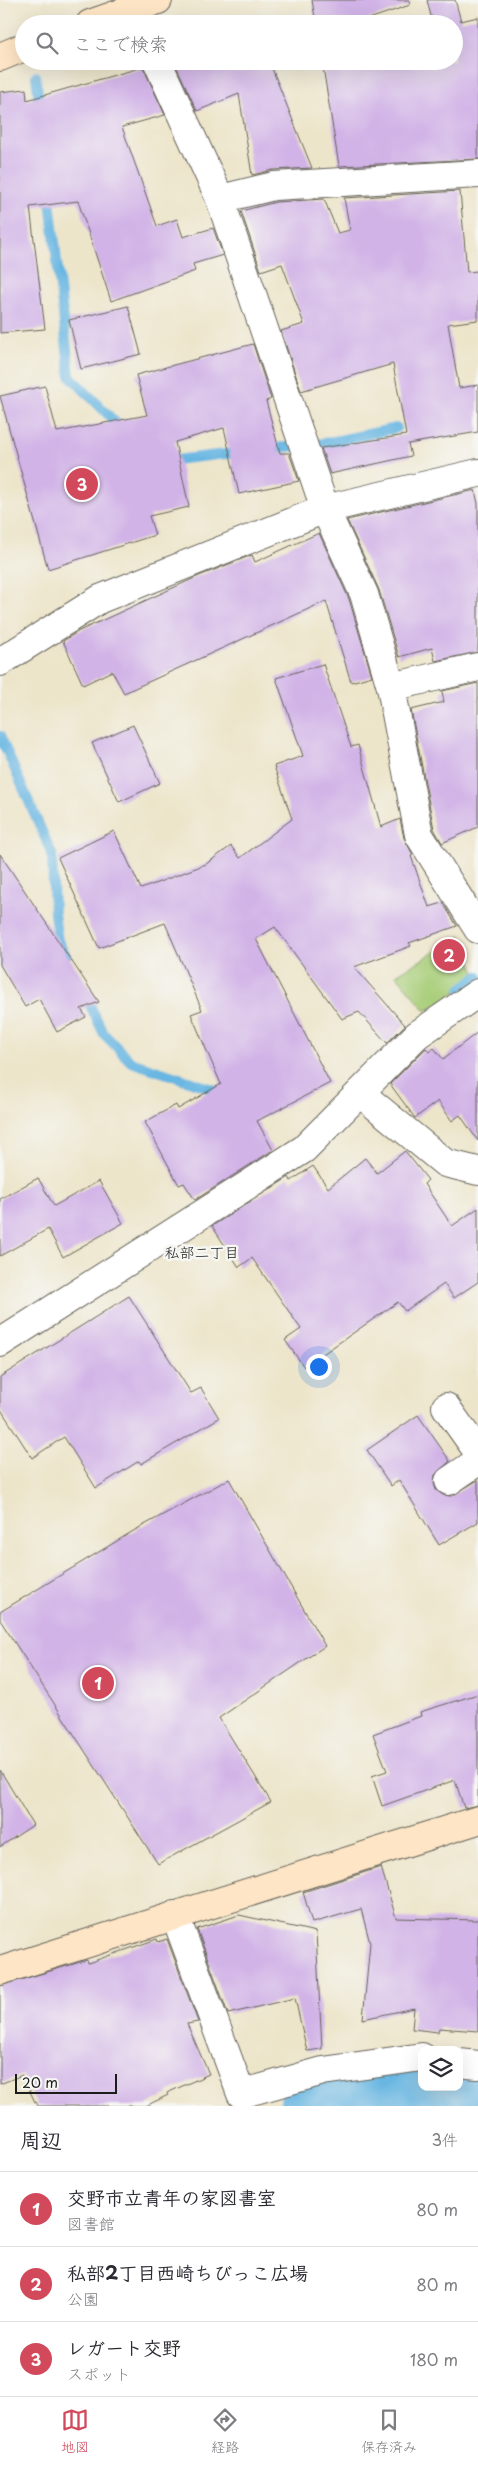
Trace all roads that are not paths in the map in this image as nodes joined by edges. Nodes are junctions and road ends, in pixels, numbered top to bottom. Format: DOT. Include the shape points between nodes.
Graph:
graph roads {
  1 [pos="158,0"];
  2 [pos="116,15"];
  3 [pos="15,51"];
  4 [pos="0,57"];
  5 [pos="161,70"];
  6 [pos="478,174"];
  7 [pos="220,199"];
  8 [pos="478,473"];
  9 [pos="325,509"];
  10 [pos="0,662"];
  11 [pos="478,667"];
  12 [pos="391,687"];
  13 [pos="478,928"];
  14 [pos="478,993"];
  15 [pos="360,1093"];
  16 [pos="478,1171"];
  17 [pos="0,1343"];
  18 [pos="446,1408"];
  19 [pos="478,1452"];
  20 [pos="478,1461"];
  21 [pos="449,1481"];
  22 [pos="478,1820"];
  23 [pos="175,1915"];
  24 [pos="0,1971"];
  25 [pos="418,2058"];
  26 [pos="463,2063"];
  27 [pos="478,2065"];
  1 -- 2 [label="street"];
  3 -- 4 [label="street"];
  5 -- 7 [label="street"];
  6 -- 7 [label="street" via="274,186"];
  7 -- 9 [label="street"];
  8 -- 9 [label="street"];
  9 -- 10 [label="street" via="100,599"];
  9 -- 12 [label="street" via="364,594"];
  11 -- 12 [label="street"];
  12 -- 13 [label="street" via="419,835"];
  14 -- 15 [label="street" via="417,1035"];
  15 -- 16 [label="street" via="445,1163"];
  15 -- 17 [label="street" via="304,1149"];
  18 -- 19 [label="street"];
  20 -- 21 [label="street"];
  22 -- 23 [label="street"];
  23 -- 24 [label="street"];
  23 -- 25 [label="street" via="241,2094 323,2071"];
  26 -- 27 [label="street"];
}
